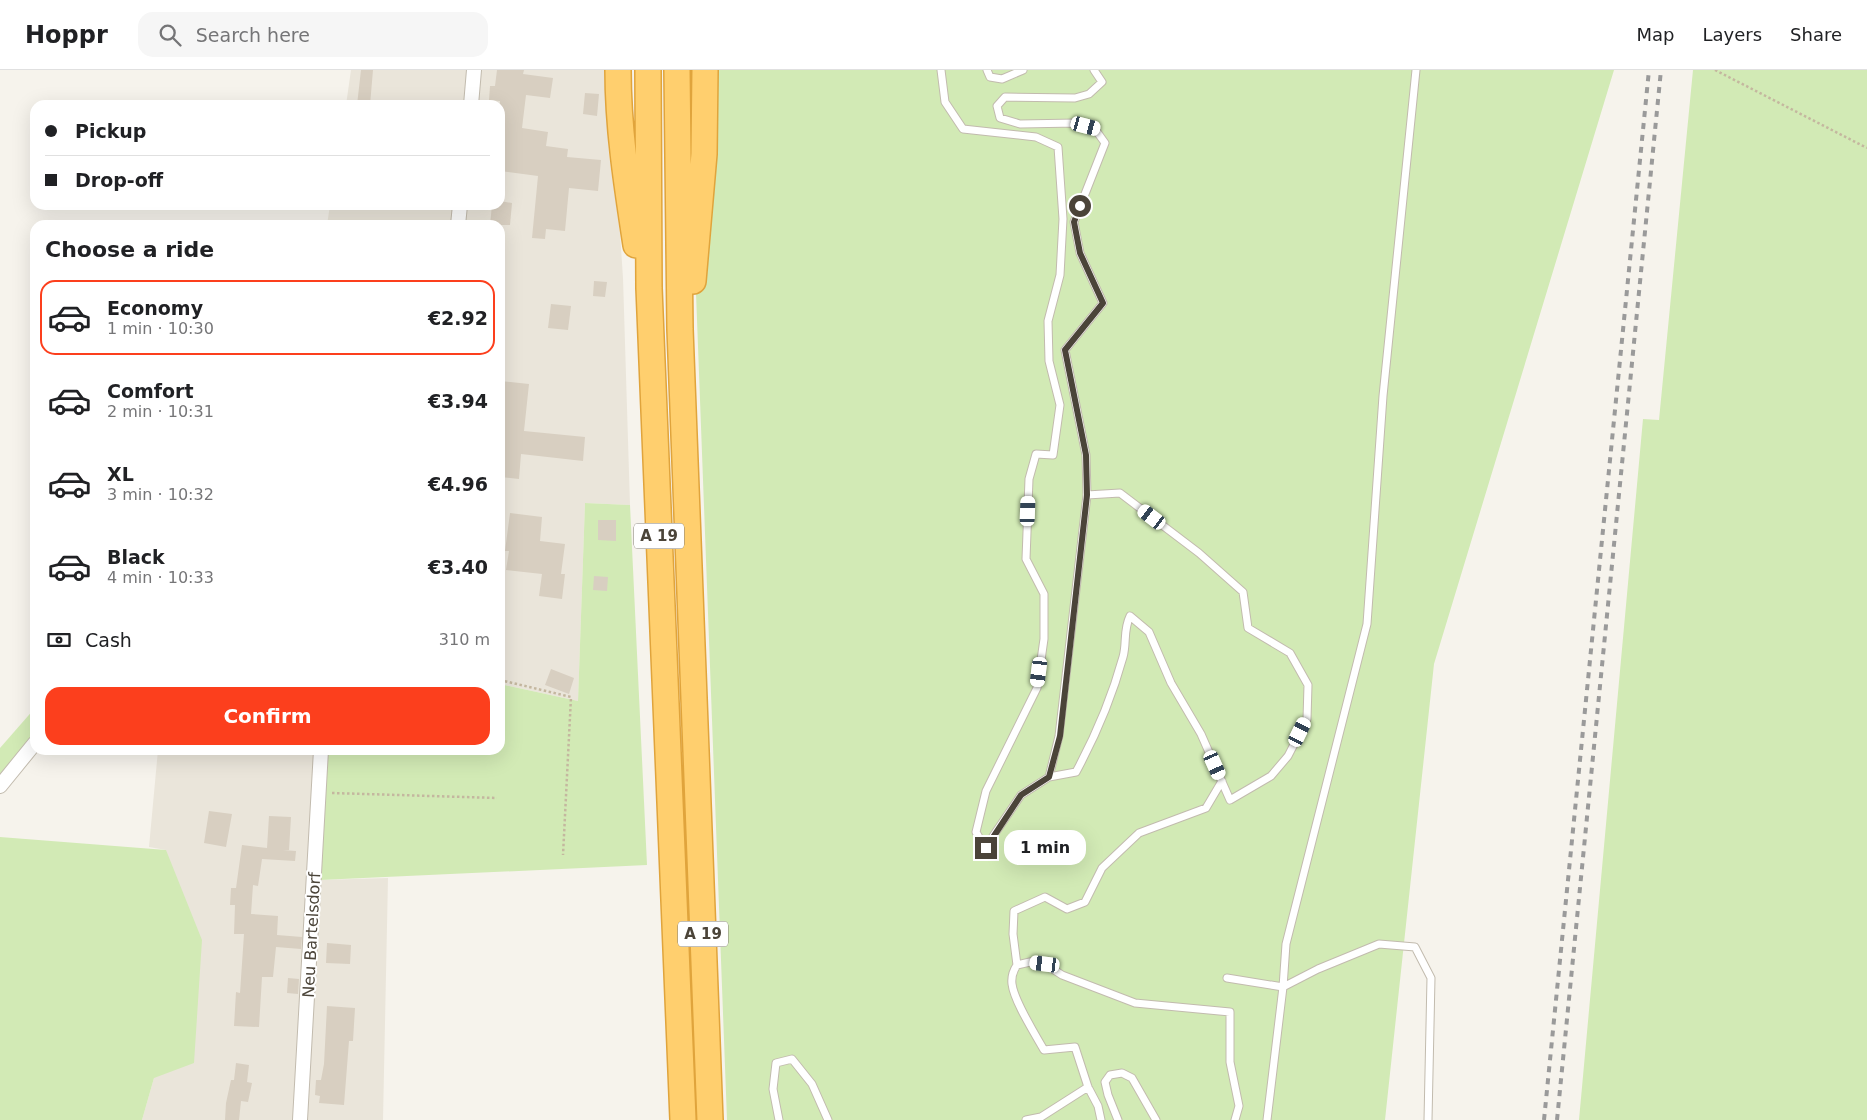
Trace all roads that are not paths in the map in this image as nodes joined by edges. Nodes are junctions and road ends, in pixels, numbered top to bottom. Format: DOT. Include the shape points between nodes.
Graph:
graph roads {
  1 [pos="474,70"];
  2 [pos="618,70"];
  3 [pos="648,70"];
  4 [pos="677,70"];
  5 [pos="705,70"];
  6 [pos="941,70"];
  7 [pos="988,70"];
  8 [pos="1023,70"];
  9 [pos="1094,70"];
  10 [pos="1416,70"];
  11 [pos="471,100"];
  12 [pos="649,288"];
  13 [pos="680,329"];
  14 [pos="1087,495"];
  15 [pos="30,749"];
  16 [pos="321,755"];
  17 [pos="1049,777"];
  18 [pos="1222,781"];
  19 [pos="0,786"];
  20 [pos="1017,965"];
  21 [pos="1227,978"];
  22 [pos="1283,987"];
  23 [pos="1088,1086"];
  24 [pos="300,1120"];
  25 [pos="683,1120"];
  26 [pos="710,1120"];
  27 [pos="779,1120"];
  28 [pos="828,1120"];
  29 [pos="1026,1120"];
  30 [pos="1100,1120"];
  31 [pos="1118,1120"];
  32 [pos="1156,1120"];
  33 [pos="1235,1120"];
  34 [pos="1267,1120"];
  35 [pos="1428,1120"];
  1 -- 11 [label="street"];
  2 -- 12 [label="highway" via="622,153 636,245"];
  3 -- 12 [label="highway, A 19"];
  4 -- 13 [label="highway, A 19"];
  5 -- 13 [label="highway" via="704,154 692,294"];
  6 -- 17 [label="lane" via="945,102 964,129 1036,137 1058,147 1063,219 1060,275 1048,321 1049,361 1060,405 1053,456 1036,454 1030,479 1026,559 1044,594 1044,639 1037,688 986,792 976,832 986,848 1021,795"];
  7 -- 8 [label="lane" via="990,77 1002,79"];
  9 -- 14 [label="lane" via="1102,82 1089,94 1075,98 1005,96 998,106 1000,118 1020,124 1076,123 1095,128 1105,143 1074,222 1080,253 1103,303 1065,350 1086,455"];
  10 -- 22 [label="lane" via="1382,396 1367,624 1286,944"];
  12 -- 25 [label="highway, A 19"];
  13 -- 26 [label="highway, A 19"];
  14 -- 17 [label="lane" via="1060,736"];
  14 -- 18 [label="lane" via="1120,493 1200,553 1243,592 1248,628 1290,653 1308,685 1307,719 1288,756 1271,776 1230,800"];
  15 -- 19 [label="street"];
  16 -- 24 [label="street, Neu Bartelsdorf"];
  17 -- 18 [label="lane" via="1076,772 1095,737 1124,655 1125,626 1130,616 1149,632 1171,683 1201,734"];
  18 -- 20 [label="lane" via="1206,808 1139,833 1102,868 1085,902 1067,909 1045,897 1014,911"];
  20 -- 23 [label="lane" via="1012,974 1012,985 1044,1050 1075,1046"];
  20 -- 33 [label="lane" via="1030,962 1045,964 1062,975 1134,1003 1230,1012 1230,1062 1239,1106"];
  21 -- 22 [label="lane"];
  22 -- 34 [label="lane"];
  22 -- 35 [label="lane" via="1318,968 1379,944 1415,948 1431,978"];
  23 -- 29 [label="lane" via="1041,1117"];
  23 -- 30 [label="lane" via="1098,1106"];
  27 -- 28 [label="lane" via="773,1089 776,1063 792,1059 812,1084"];
  31 -- 32 [label="lane" via="1106,1082 1110,1075 1122,1073 1132,1078"];
}
